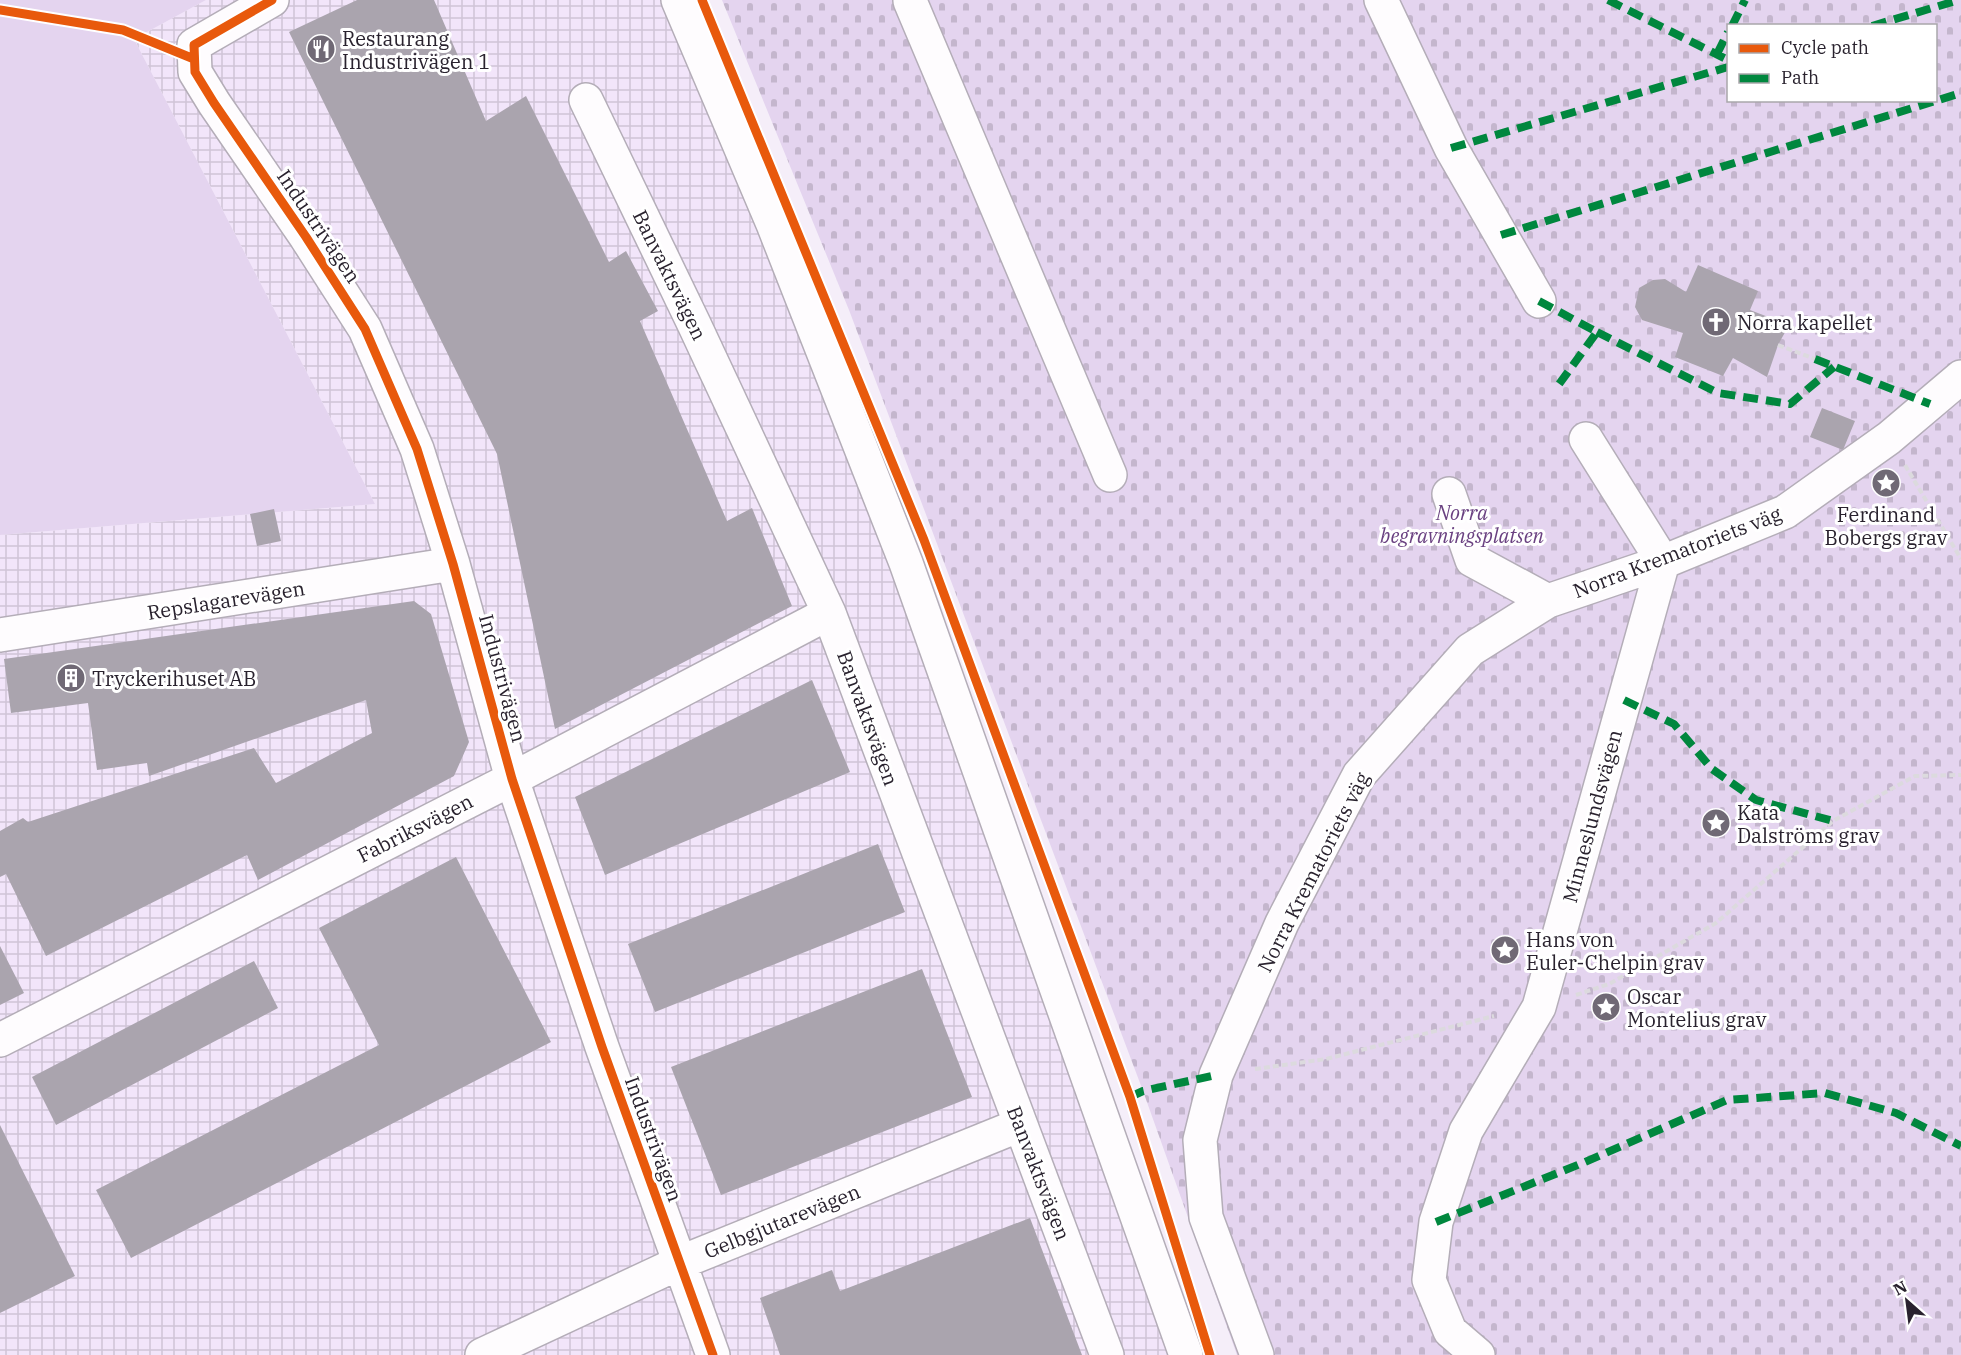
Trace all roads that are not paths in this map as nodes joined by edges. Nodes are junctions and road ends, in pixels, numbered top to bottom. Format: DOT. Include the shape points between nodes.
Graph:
graph roads {
  1 [pos="272,0"];
  2 [pos="678,0"];
  3 [pos="910,0"];
  4 [pos="1381,0"];
  5 [pos="586,100"];
  6 [pos="1539,301"];
  7 [pos="1961,376"];
  8 [pos="1586,439"];
  9 [pos="1110,475"];
  10 [pos="1449,494"];
  11 [pos="1663,562"];
  12 [pos="453,564"];
  13 [pos="1548,601"];
  14 [pos="829,614"];
  15 [pos="0,635"];
  16 [pos="512,779"];
  17 [pos="0,1040"];
  18 [pos="1020,1125"];
  19 [pos="679,1263"];
  20 [pos="482,1355"];
  21 [pos="713,1355"];
  22 [pos="1107,1355"];
  23 [pos="1186,1355"];
  24 [pos="1257,1355"];
  25 [pos="1478,1355"];
  1 -- 12 [label="street, Industrivägen" via="194,45 195,72 365,328 417,449"];
  2 -- 23 [label="street" via="773,224 906,563"];
  3 -- 9 [label="street"];
  4 -- 6 [label="street" via="1451,148"];
  5 -- 14 [label="street, Banvaktsvägen"];
  7 -- 11 [label="street, Norra Krematoriets väg" via="1889,438 1785,512"];
  8 -- 11 [label="street"];
  10 -- 13 [label="street" via="1473,560"];
  11 -- 13 [label="street, Norra Krematoriets väg"];
  11 -- 25 [label="street, Minneslundsvägen" via="1539,1007 1466,1131 1436,1222 1430,1280 1450,1331"];
  12 -- 15 [label="street, Repslagarevägen"];
  12 -- 16 [label="street, Industrivägen"];
  13 -- 24 [label="street, Norra Krematoriets väg" via="1470,650 1359,776 1282,923 1216,1075 1200,1140 1206,1217"];
  14 -- 16 [label="street, Fabriksvägen"];
  14 -- 18 [label="street, Banvaktsvägen"];
  16 -- 17 [label="street, Fabriksvägen"];
  16 -- 19 [label="street, Industrivägen"];
  18 -- 19 [label="street, Gelbgjutarevägen"];
  18 -- 22 [label="street, Banvaktsvägen"];
  19 -- 20 [label="street, Gelbgjutarevägen"];
  19 -- 21 [label="street, Industrivägen"];
}
